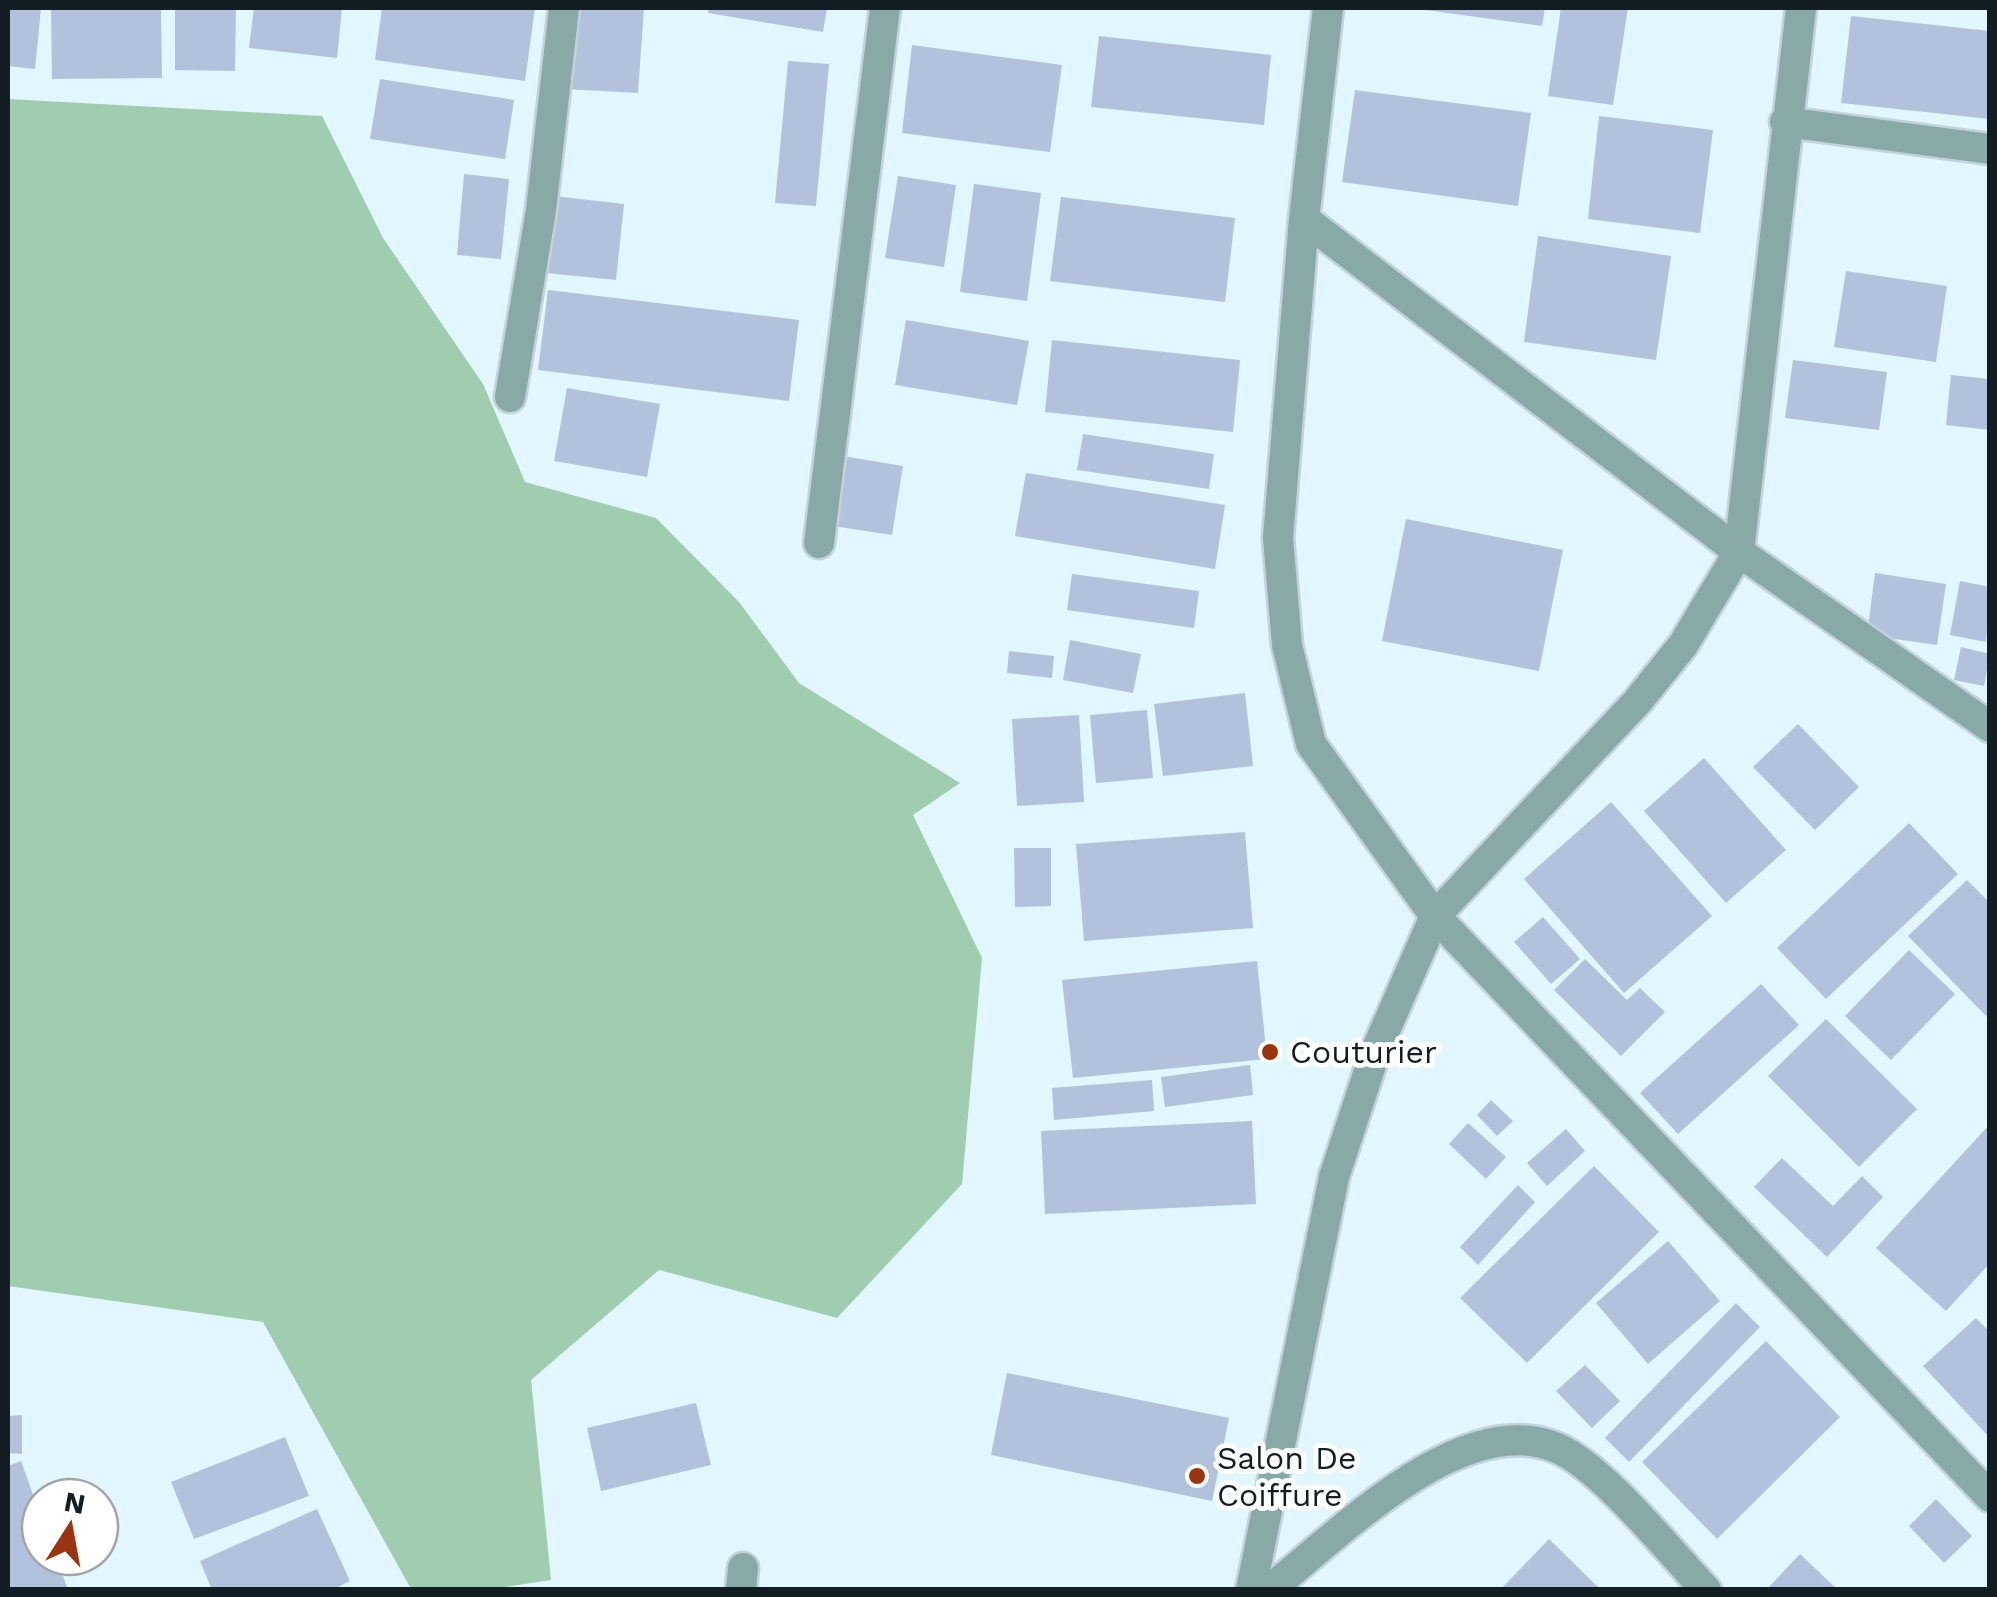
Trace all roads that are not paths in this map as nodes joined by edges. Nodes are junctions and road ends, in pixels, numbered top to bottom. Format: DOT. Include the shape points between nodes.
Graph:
graph roads {
  1 [pos="564,8"];
  2 [pos="885,8"];
  3 [pos="1328,8"];
  4 [pos="1801,8"];
  5 [pos="1785,122"];
  6 [pos="1990,149"];
  7 [pos="1304,220"];
  8 [pos="510,397"];
  9 [pos="819,543"];
  10 [pos="1739,552"];
  11 [pos="1990,727"];
  12 [pos="1436,916"];
  13 [pos="1990,1497"];
  14 [pos="1251,1590"];
  15 [pos="1269,1590"];
  16 [pos="1706,1590"];
  1 -- 8 [label="street"];
  2 -- 9 [label="street"];
  3 -- 7 [label="street"];
  4 -- 5 [label="street"];
  5 -- 6 [label="street"];
  5 -- 10 [label="street"];
  7 -- 10 [label="street"];
  7 -- 12 [label="street" via="1278,538 1286,645 1311,744"];
  10 -- 11 [label="street"];
  10 -- 12 [label="street" via="1683,645 1637,702"];
  12 -- 13 [label="street"];
  12 -- 14 [label="street" via="1374,1053 1334,1177"];
  15 -- 16 [label="street" via="1433,1462 1508,1438 1557,1448 1601,1481"];
}
